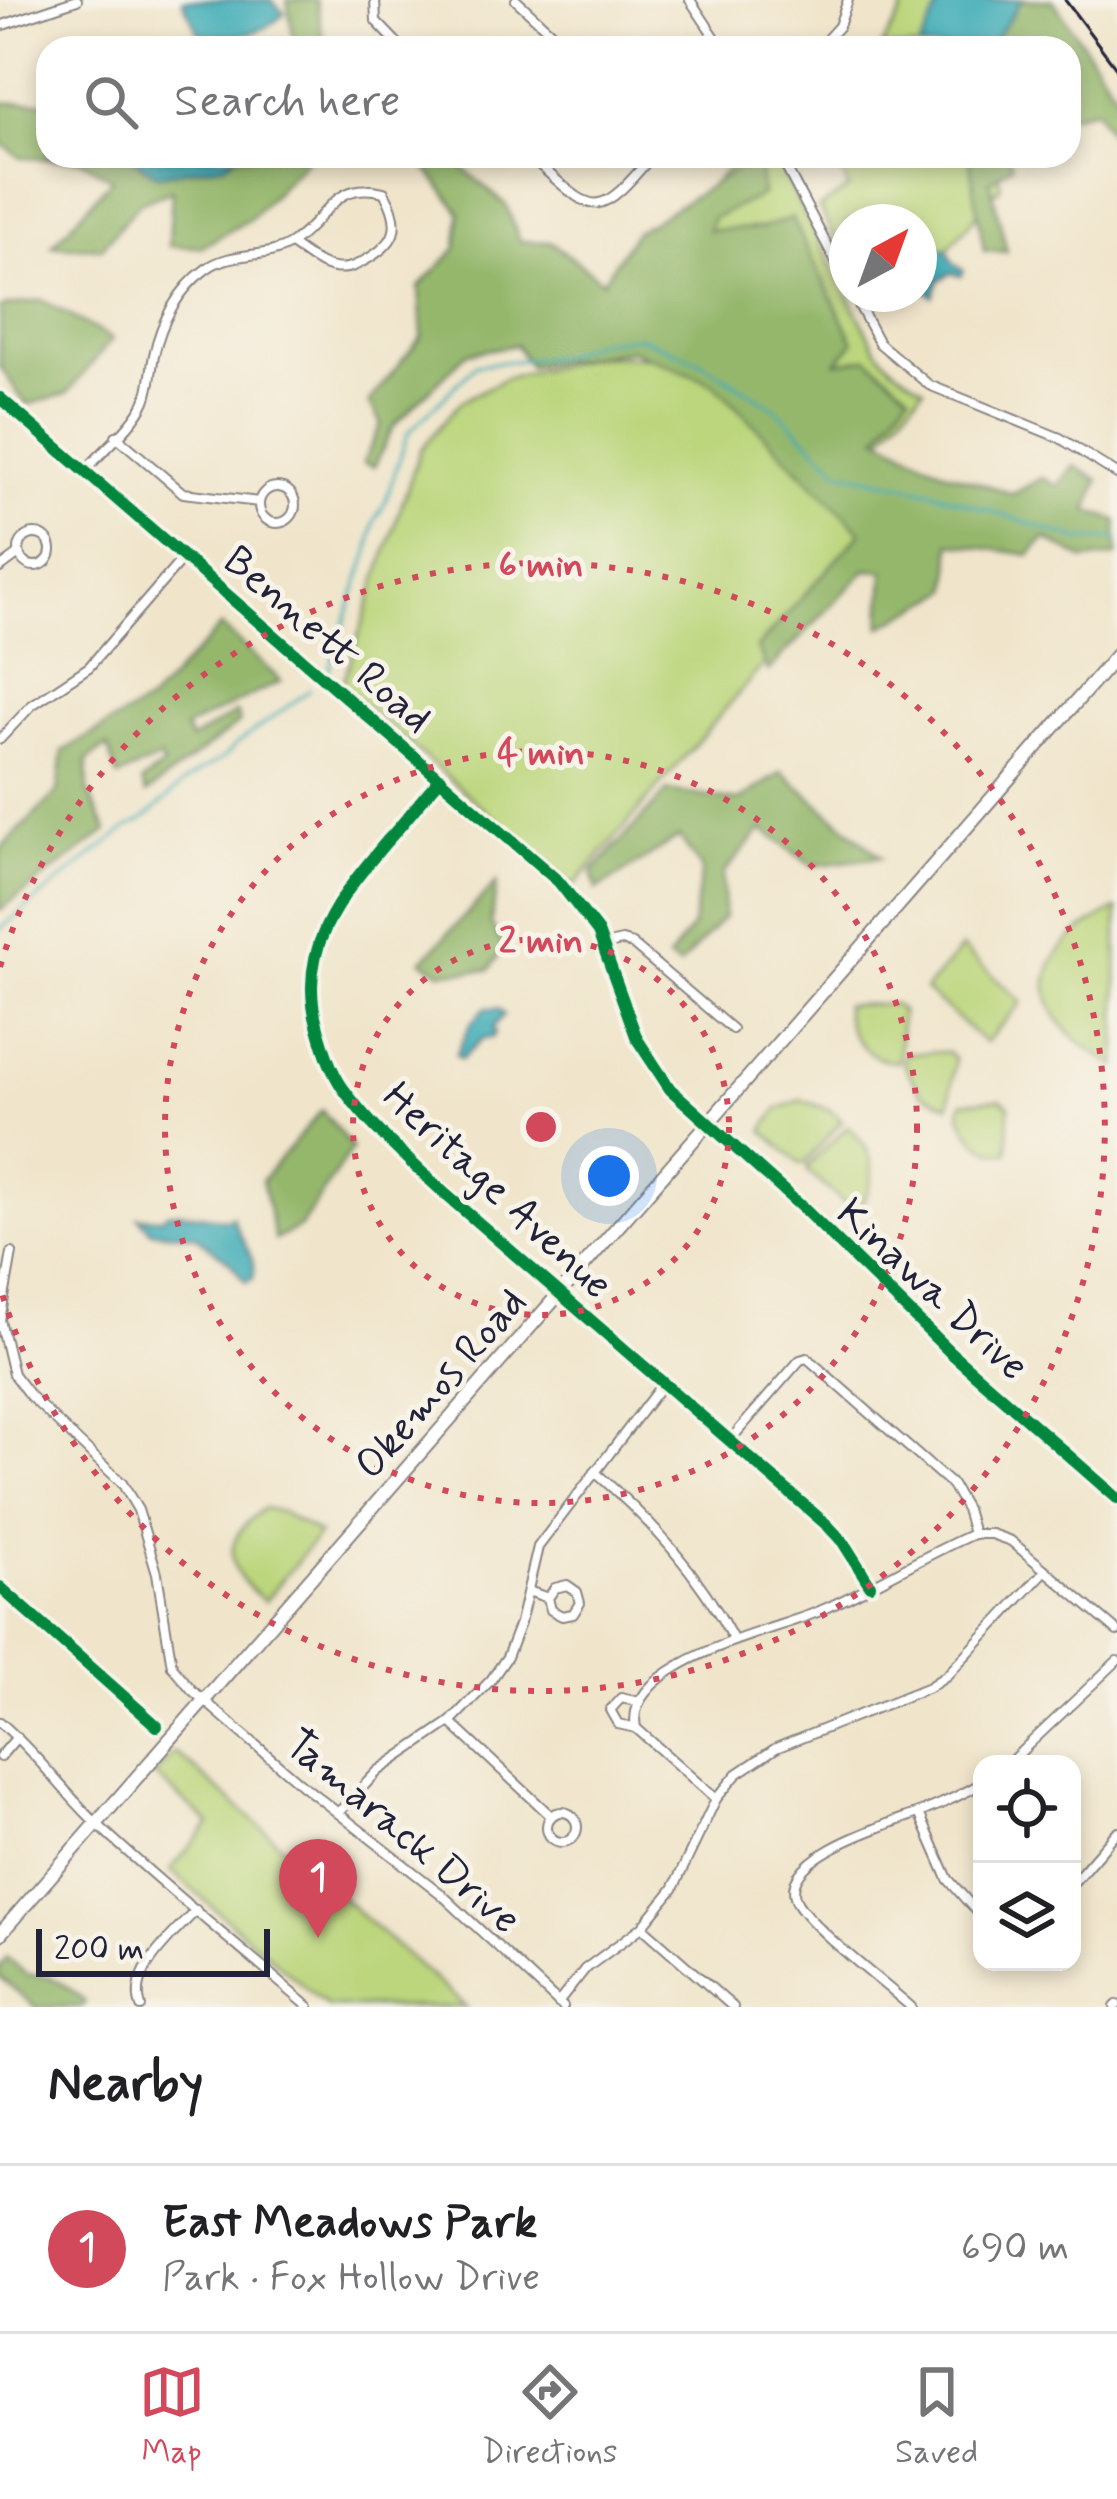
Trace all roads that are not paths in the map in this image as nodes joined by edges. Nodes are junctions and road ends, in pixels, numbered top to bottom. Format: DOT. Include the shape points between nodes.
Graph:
graph roads {
  1 [pos="76,0"];
  2 [pos="375,0"];
  3 [pos="516,0"];
  4 [pos="690,0"];
  5 [pos="848,0"];
  6 [pos="0,26"];
  7 [pos="390,36"];
  8 [pos="555,36"];
  9 [pos="714,36"];
  10 [pos="829,36"];
  11 [pos="543,168"];
  12 [pos="641,168"];
  13 [pos="786,168"];
  14 [pos="292,244"];
  15 [pos="829,250"];
  16 [pos="863,312"];
  17 [pos="0,398"];
  18 [pos="116,436"];
  19 [pos="85,471"];
  20 [pos="1117,474"];
  21 [pos="260,502"];
  22 [pos="19,554"];
  23 [pos="184,556"];
  24 [pos="0,568"];
  25 [pos="1117,655"];
  26 [pos="0,740"];
  27 [pos="441,778"];
  28 [pos="604,945"];
  29 [pos="732,1028"];
  30 [pos="707,1124"];
  31 [pos="12,1253"];
  32 [pos="561,1293"];
  33 [pos="664,1382"];
  34 [pos="730,1439"];
  35 [pos="595,1472"];
  36 [pos="1117,1498"];
  37 [pos="973,1534"];
  38 [pos="1046,1570"];
  39 [pos="869,1586"];
  40 [pos="528,1591"];
  41 [pos="548,1598"];
  42 [pos="1117,1631"];
  43 [pos="734,1640"];
  44 [pos="1117,1661"];
  45 [pos="204,1700"];
  46 [pos="639,1702"];
  47 [pos="0,1722"];
  48 [pos="450,1722"];
  49 [pos="636,1728"];
  50 [pos="17,1737"];
  51 [pos="1018,1755"];
  52 [pos="0,1757"];
  53 [pos="973,1787"];
  54 [pos="716,1799"];
  55 [pos="338,1813"];
  56 [pos="920,1813"];
  57 [pos="551,1816"];
  58 [pos="96,1823"];
  59 [pos="1117,1832"];
  60 [pos="1081,1874"];
  61 [pos="973,1908"];
  62 [pos="197,1910"];
  63 [pos="642,1927"];
  64 [pos="0,1934"];
  65 [pos="560,2005"];
  66 [pos="141,2007"];
  67 [pos="309,2007"];
  68 [pos="733,2007"];
  69 [pos="911,2007"];
  1 -- 6 [label="street"];
  2 -- 7 [label="street" via="376,21"];
  3 -- 8 [label="street"];
  4 -- 9 [label="street"];
  5 -- 10 [label="street"];
  11 -- 12 [label="street" via="596,206"];
  13 -- 15 [label="street"];
  14 -- 14 [label="street" via="338,197 363,187 384,192 394,209 386,250 350,268 331,268"];
  14 -- 18 [label="street" via="202,271 161,327 147,397"];
  16 -- 20 [label="street" via="893,359 928,385 1060,438"];
  17 -- 19 [label="street, Bennett Road"];
  18 -- 19 [label="street"];
  18 -- 21 [label="street" via="183,494"];
  19 -- 23 [label="street, Bennett Road"];
  21 -- 21 [label="street" via="275,523 294,510 280,488"];
  22 -- 22 [label="street" via="39,566 51,546 32,534"];
  22 -- 24 [label="street"];
  23 -- 26 [label="street" via="89,667"];
  23 -- 27 [label="street, Bennett Road"];
  25 -- 30 [label="main road, Okemos Road"];
  27 -- 28 [label="street, Bennett Road" via="559,882"];
  27 -- 32 [label="street, Heritage Avenue" via="332,909 313,966 314,1014 328,1063 361,1111"];
  28 -- 29 [label="street" via="632,944"];
  28 -- 30 [label="street, Bennett Road" via="647,1058"];
  30 -- 32 [label="main road, Okemos Road"];
  30 -- 36 [label="street, Kinawa Drive"];
  31 -- 45 [label="street, Tamarack Drive" via="0,1320 13,1374 131,1497 157,1574 172,1666"];
  32 -- 33 [label="street, Heritage Avenue"];
  32 -- 45 [label="main road, Okemos Road"];
  33 -- 34 [label="street, Heritage Avenue"];
  33 -- 35 [label="street"];
  34 -- 37 [label="street" via="807,1358 952,1486"];
  34 -- 39 [label="street, Heritage Avenue" via="844,1542"];
  35 -- 40 [label="street" via="538,1547"];
  35 -- 43 [label="street" via="668,1540"];
  37 -- 38 [label="street" via="1011,1540"];
  37 -- 39 [label="street"];
  38 -- 42 [label="street"];
  38 -- 54 [label="street" via="947,1676 776,1748"];
  39 -- 43 [label="street"];
  40 -- 41 [label="street"];
  40 -- 48 [label="street" via="507,1657"];
  41 -- 41 [label="street" via="562,1616 580,1604 567,1585"];
  43 -- 46 [label="street" via="700,1653"];
  44 -- 51 [label="street"];
  45 -- 55 [label="street, Tamarack Drive"];
  45 -- 58 [label="main road, Okemos Road"];
  46 -- 49 [label="street"];
  46 -- 49 [label="street" via="621,1698 611,1708 615,1722"];
  47 -- 50 [label="street"];
  48 -- 55 [label="street" via="378,1771"];
  48 -- 57 [label="street"];
  49 -- 54 [label="street"];
  50 -- 52 [label="street"];
  50 -- 58 [label="street"];
  53 -- 56 [label="street"];
  54 -- 63 [label="street" via="680,1878"];
  55 -- 65 [label="street, Tamarack Drive" via="440,1893"];
  56 -- 61 [label="street" via="947,1879"];
  56 -- 69 [label="street" via="814,1859 794,1890 805,1911"];
  57 -- 57 [label="street" via="552,1838 574,1837 573,1816"];
  58 -- 62 [label="street"];
  58 -- 64 [label="main road, Okemos Road"];
  59 -- 60 [label="street"];
  62 -- 66 [label="street" via="142,1975"];
  62 -- 67 [label="street"];
  63 -- 65 [label="street" via="585,1969"];
  63 -- 68 [label="street"];
}
